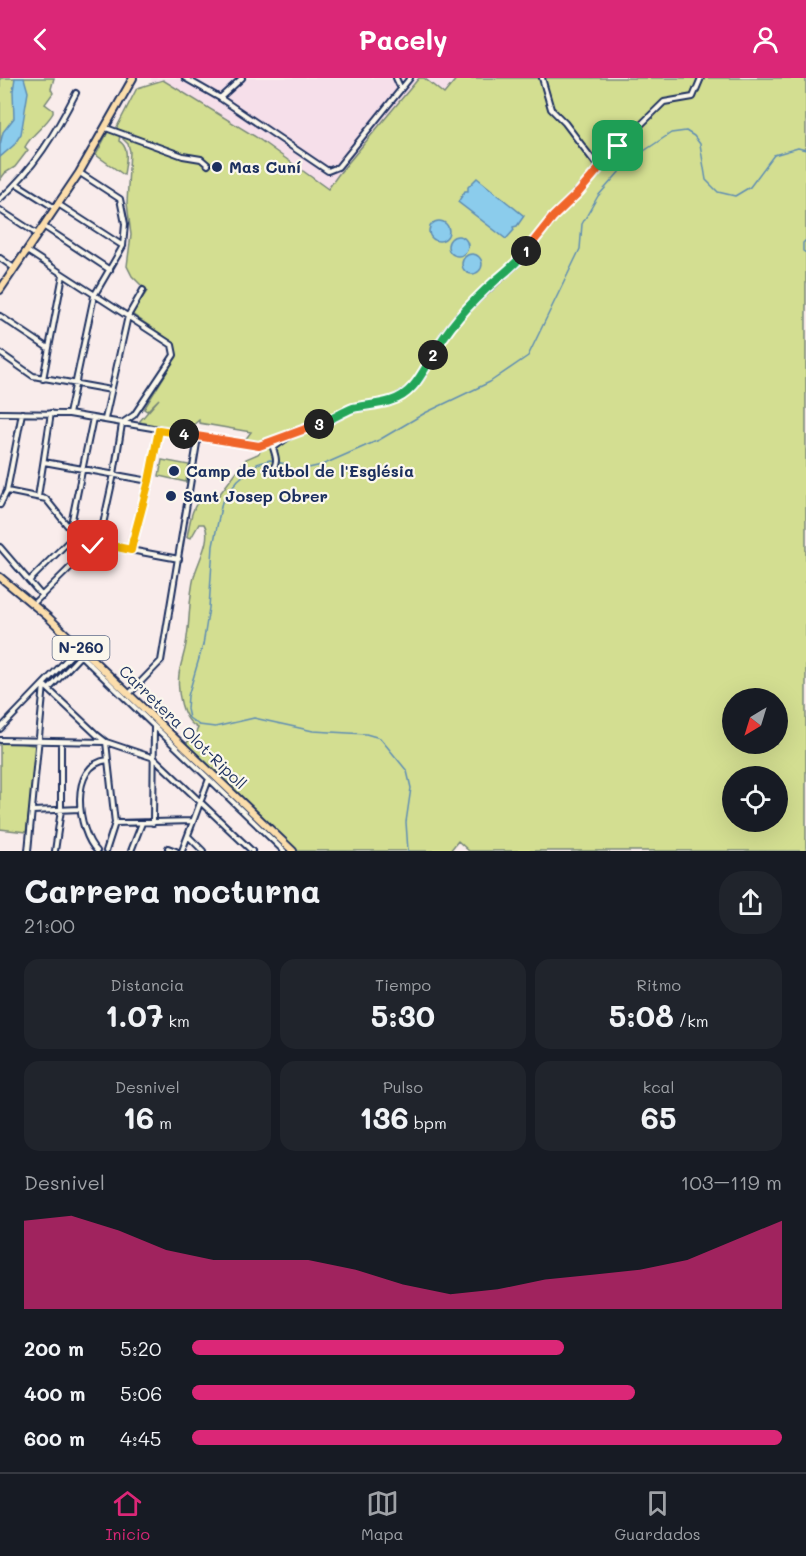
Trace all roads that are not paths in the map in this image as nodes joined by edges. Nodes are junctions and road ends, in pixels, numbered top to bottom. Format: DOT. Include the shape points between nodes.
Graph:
graph roads {
  1 [pos="185,78"];
  2 [pos="242,78"];
  3 [pos="396,78"];
  4 [pos="410,78"];
  5 [pos="542,78"];
  6 [pos="701,78"];
  7 [pos="131,80"];
  8 [pos="401,89"];
  9 [pos="76,93"];
  10 [pos="220,98"];
  11 [pos="105,127"];
  12 [pos="208,165"];
  13 [pos="599,168"];
  14 [pos="79,173"];
  15 [pos="17,184"];
  16 [pos="0,199"];
  17 [pos="56,206"];
  18 [pos="0,210"];
  19 [pos="43,226"];
  20 [pos="37,234"];
  21 [pos="123,246"];
  22 [pos="27,250"];
  23 [pos="0,258"];
  24 [pos="14,268"];
  25 [pos="110,270"];
  26 [pos="63,275"];
  27 [pos="0,290"];
  28 [pos="143,290"];
  29 [pos="94,296"];
  30 [pos="0,316"];
  31 [pos="128,316"];
  32 [pos="48,348"];
  33 [pos="0,353"];
  34 [pos="43,379"];
  35 [pos="76,384"];
  36 [pos="111,390"];
  37 [pos="0,413"];
  38 [pos="22,413"];
  39 [pos="51,413"];
  40 [pos="69,414"];
  41 [pos="93,418"];
  42 [pos="105,419"];
  43 [pos="122,424"];
  44 [pos="159,430"];
  45 [pos="294,433"];
  46 [pos="198,437"];
  47 [pos="44,462"];
  48 [pos="82,467"];
  49 [pos="270,471"];
  50 [pos="114,474"];
  51 [pos="149,481"];
  52 [pos="7,491"];
  53 [pos="38,497"];
  54 [pos="0,506"];
  55 [pos="70,530"];
  56 [pos="75,535"];
  57 [pos="93,546"];
  58 [pos="0,547"];
  59 [pos="131,550"];
  60 [pos="179,559"];
  61 [pos="0,577"];
  62 [pos="29,581"];
  63 [pos="42,596"];
  64 [pos="33,604"];
  65 [pos="77,648"];
  66 [pos="81,655"];
  67 [pos="44,685"];
  68 [pos="49,689"];
  69 [pos="129,694"];
  70 [pos="154,726"];
  71 [pos="0,729"];
  72 [pos="0,740"];
  73 [pos="40,742"];
  74 [pos="61,742"];
  75 [pos="106,742"];
  76 [pos="154,758"];
  77 [pos="108,760"];
  78 [pos="209,780"];
  79 [pos="200,801"];
  80 [pos="80,809"];
  81 [pos="61,810"];
  82 [pos="32,811"];
  83 [pos="193,821"];
  84 [pos="115,823"];
  85 [pos="142,823"];
  86 [pos="153,823"];
  87 [pos="188,836"];
  88 [pos="168,848"];
  89 [pos="28,851"];
  90 [pos="55,851"];
  91 [pos="97,851"];
  92 [pos="106,851"];
  93 [pos="131,851"];
  94 [pos="176,851"];
  95 [pos="182,851"];
  96 [pos="203,851"];
  97 [pos="252,851"];
  98 [pos="284,851"];
  99 [pos="293,851"];
  1 -- 10 [label="street"];
  2 -- 10 [label="street"];
  3 -- 8 [label="street"];
  4 -- 8 [label="street"];
  5 -- 13 [label="street" via="551,109"];
  6 -- 13 [label="street" via="693,97 664,102"];
  7 -- 11 [label="main road"];
  8 -- 10 [label="street" via="338,167 328,171"];
  9 -- 15 [label="street"];
  11 -- 12 [label="street" via="201,159"];
  11 -- 14 [label="main road"];
  13 -- 45 [label="street" via="515,265 458,317 413,387 390,402 351,409"];
  14 -- 17 [label="main road"];
  14 -- 21 [label="street" via="120,199 125,224"];
  15 -- 16 [label="street"];
  15 -- 17 [label="street"];
  17 -- 19 [label="main road"];
  17 -- 21 [label="street"];
  18 -- 20 [label="street"];
  19 -- 20 [label="main road"];
  19 -- 25 [label="street"];
  20 -- 22 [label="main road"];
  21 -- 25 [label="street"];
  22 -- 24 [label="main road"];
  22 -- 26 [label="street"];
  23 -- 24 [label="street"];
  24 -- 27 [label="main road"];
  25 -- 29 [label="street"];
  26 -- 29 [label="street"];
  26 -- 32 [label="street"];
  28 -- 31 [label="street"];
  29 -- 31 [label="street"];
  29 -- 35 [label="street"];
  30 -- 32 [label="street"];
  31 -- 36 [label="street"];
  31 -- 43 [label="street" via="172,345 174,355 134,415"];
  32 -- 34 [label="street"];
  33 -- 34 [label="street"];
  34 -- 35 [label="street"];
  35 -- 36 [label="street"];
  35 -- 40 [label="street"];
  36 -- 42 [label="street"];
  37 -- 38 [label="street"];
  38 -- 39 [label="street"];
  38 -- 52 [label="street"];
  39 -- 40 [label="street"];
  39 -- 47 [label="street"];
  40 -- 41 [label="street"];
  41 -- 42 [label="street"];
  41 -- 48 [label="street"];
  42 -- 43 [label="street"];
  43 -- 44 [label="street"];
  43 -- 50 [label="street"];
  44 -- 46 [label="street"];
  44 -- 51 [label="street"];
  45 -- 46 [label="street" via="259,446"];
  45 -- 49 [label="street" via="273,448 276,465"];
  46 -- 60 [label="street"];
  47 -- 48 [label="street"];
  47 -- 53 [label="street"];
  48 -- 50 [label="street"];
  48 -- 55 [label="street"];
  50 -- 51 [label="street"];
  50 -- 57 [label="street" via="100,538"];
  51 -- 59 [label="street"];
  52 -- 53 [label="street"];
  52 -- 54 [label="street"];
  53 -- 55 [label="street" via="45,499"];
  55 -- 56 [label="street"];
  56 -- 57 [label="street"];
  56 -- 62 [label="street"];
  57 -- 59 [label="street" via="103,544"];
  57 -- 63 [label="street"];
  58 -- 62 [label="street"];
  59 -- 60 [label="street"];
  60 -- 69 [label="street" via="161,661"];
  61 -- 64 [label="main road, Carretera Olot-Ripoll / N-260"];
  62 -- 63 [label="street"];
  63 -- 64 [label="street"];
  64 -- 65 [label="main road, Carretera Olot-Ripoll / N-260"];
  65 -- 66 [label="street"];
  65 -- 67 [label="street"];
  65 -- 69 [label="main road, Carretera Olot-Ripoll / N-260"];
  66 -- 68 [label="street"];
  66 -- 70 [label="street"];
  67 -- 68 [label="street"];
  67 -- 71 [label="street"];
  67 -- 73 [label="street"];
  68 -- 75 [label="street"];
  69 -- 99 [label="main road, Carretera Olot-Ripoll / N-260"];
  70 -- 76 [label="street"];
  70 -- 78 [label="street"];
  72 -- 73 [label="street"];
  73 -- 74 [label="street"];
  73 -- 82 [label="street"];
  74 -- 75 [label="street"];
  74 -- 81 [label="street"];
  75 -- 76 [label="street"];
  75 -- 77 [label="street"];
  76 -- 79 [label="street"];
  76 -- 86 [label="street"];
  77 -- 80 [label="street" via="93,767 82,783"];
  77 -- 84 [label="street"];
  78 -- 79 [label="street"];
  78 -- 98 [label="street"];
  79 -- 83 [label="street"];
  79 -- 97 [label="street"];
  80 -- 81 [label="street"];
  80 -- 91 [label="street" via="86,837"];
  81 -- 82 [label="street"];
  81 -- 90 [label="street"];
  82 -- 89 [label="street"];
  83 -- 86 [label="street"];
  83 -- 87 [label="street"];
  84 -- 85 [label="street"];
  84 -- 92 [label="street"];
  85 -- 86 [label="street"];
  85 -- 93 [label="street"];
  87 -- 95 [label="street"];
  87 -- 96 [label="street"];
  88 -- 94 [label="street"];
}
